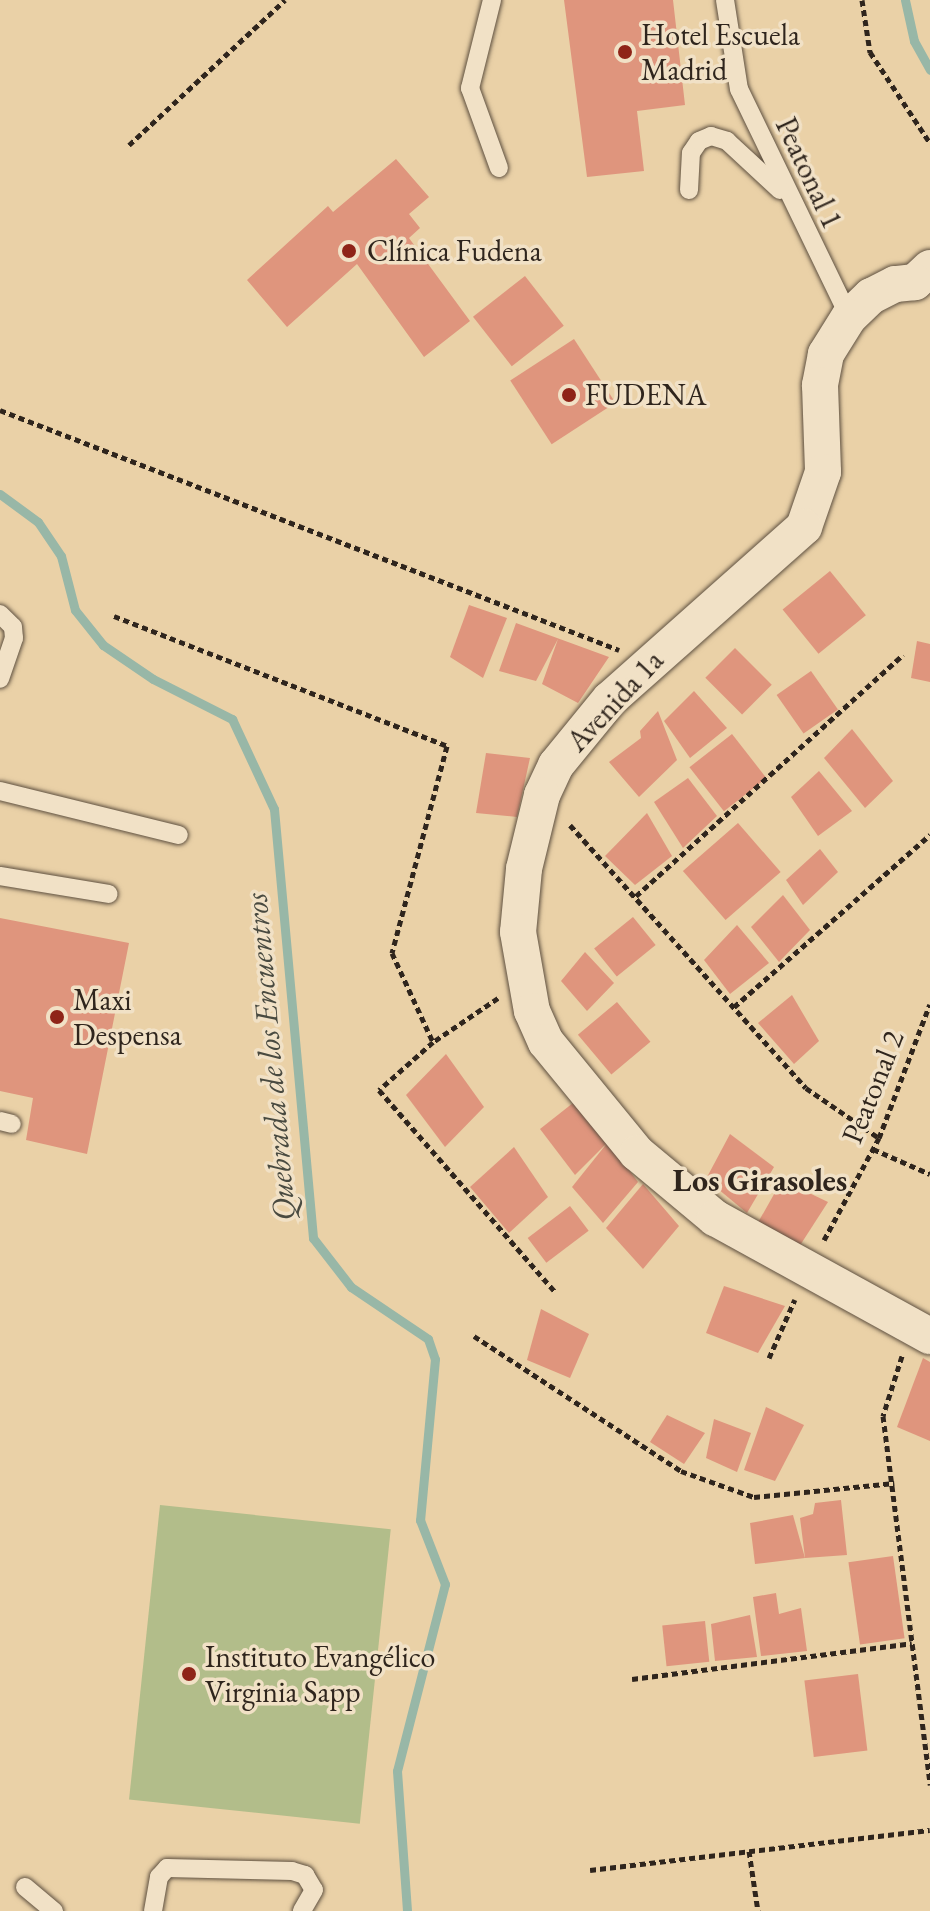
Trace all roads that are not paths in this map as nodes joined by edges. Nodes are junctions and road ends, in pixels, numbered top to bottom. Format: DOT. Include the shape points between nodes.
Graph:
graph roads {
  1 [pos="492,0"];
  2 [pos="725,0"];
  3 [pos="499,168"];
  4 [pos="689,190"];
  5 [pos="788,197"];
  6 [pos="925,280"];
  7 [pos="849,317"];
  8 [pos="0,614"];
  9 [pos="0,679"];
  10 [pos="0,791"];
  11 [pos="179,835"];
  12 [pos="0,876"];
  13 [pos="109,894"];
  14 [pos="921,1332"];
  15 [pos="25,1887"];
  16 [pos="54,1911"];
  17 [pos="153,1911"];
  18 [pos="302,1911"];
  1 -- 3 [label="lane" via="470,88"];
  2 -- 5 [label="lane, Peatonal 1" via="739,89"];
  4 -- 5 [label="lane" via="691,153 711,136 727,141"];
  5 -- 7 [label="lane, Peatonal 1"];
  6 -- 7 [label="street, Avenida 1a" via="883,289"];
  7 -- 14 [label="street, Avenida 1a" via="826,354 820,385 823,472 809,518 789,543 650,662 579,731 542,795 524,869 518,932 525,979 546,1042 637,1153 715,1218"];
  8 -- 9 [label="lane" via="13,627 14,638"];
  10 -- 11 [label="lane"];
  12 -- 13 [label="lane"];
  15 -- 16 [label="lane"];
  17 -- 18 [label="lane" via="159,1877 167,1868 305,1875 314,1890"];
}
